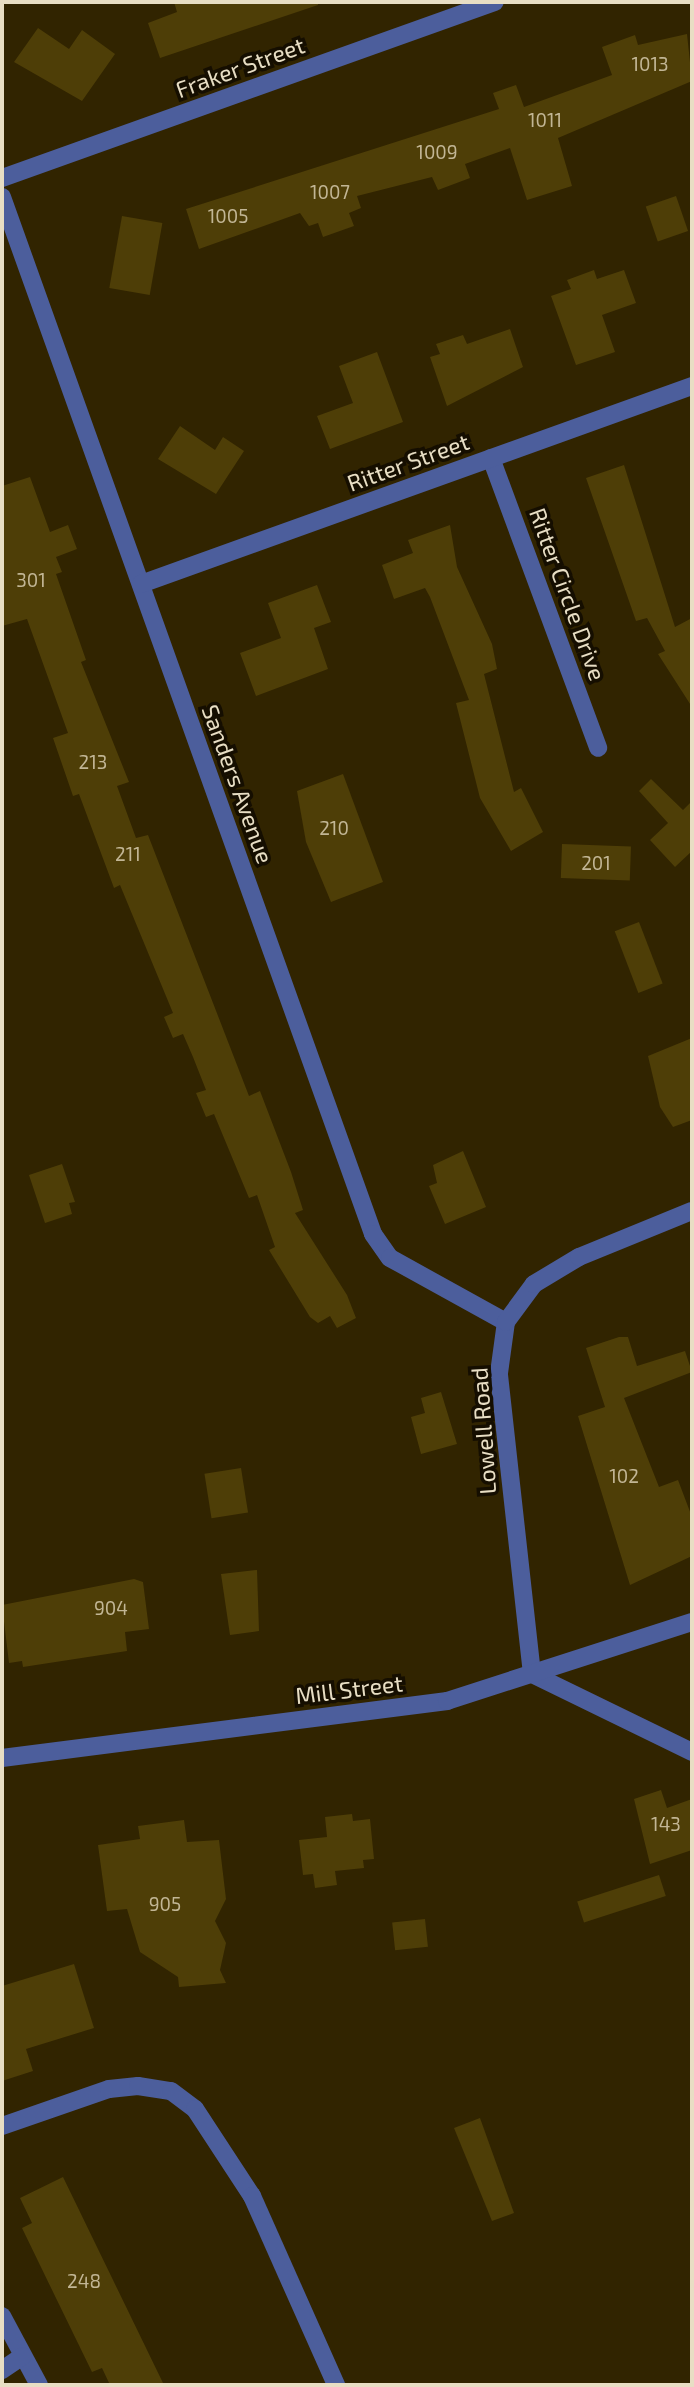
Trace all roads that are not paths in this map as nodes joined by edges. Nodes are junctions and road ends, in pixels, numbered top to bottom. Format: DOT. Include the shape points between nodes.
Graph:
graph roads {
  1 [pos="495,2"];
  2 [pos="2,178"];
  3 [pos="2,197"];
  4 [pos="692,386"];
  5 [pos="491,458"];
  6 [pos="141,583"];
  7 [pos="598,748"];
  8 [pos="692,1211"];
  9 [pos="506,1322"];
  10 [pos="692,1622"];
  11 [pos="532,1674"];
  12 [pos="692,1752"];
  13 [pos="2,1758"];
  14 [pos="2,2126"];
  15 [pos="2,2316"];
  16 [pos="23,2356"];
  17 [pos="2,2370"];
  18 [pos="39,2385"];
  19 [pos="337,2385"];
  1 -- 2 [label="street, Fraker Street"];
  3 -- 6 [label="street, Sanders Avenue"];
  4 -- 5 [label="street, Ritter Street"];
  5 -- 6 [label="street, Ritter Street"];
  5 -- 7 [label="street, Ritter Circle Drive"];
  6 -- 9 [label="street, Sanders Avenue" via="373,1234 390,1258"];
  8 -- 9 [label="street, Lowell Road" via="644,1226 534,1284"];
  9 -- 11 [label="street, Lowell Road" via="499,1373"];
  10 -- 11 [label="street, Mill Street"];
  11 -- 12 [label="street"];
  11 -- 13 [label="street, Mill Street" via="447,1701"];
  14 -- 19 [label="street" via="109,2089 138,2086 171,2091 195,2109 252,2196"];
  15 -- 16 [label="street"];
  16 -- 17 [label="street"];
  16 -- 18 [label="street"];
}
